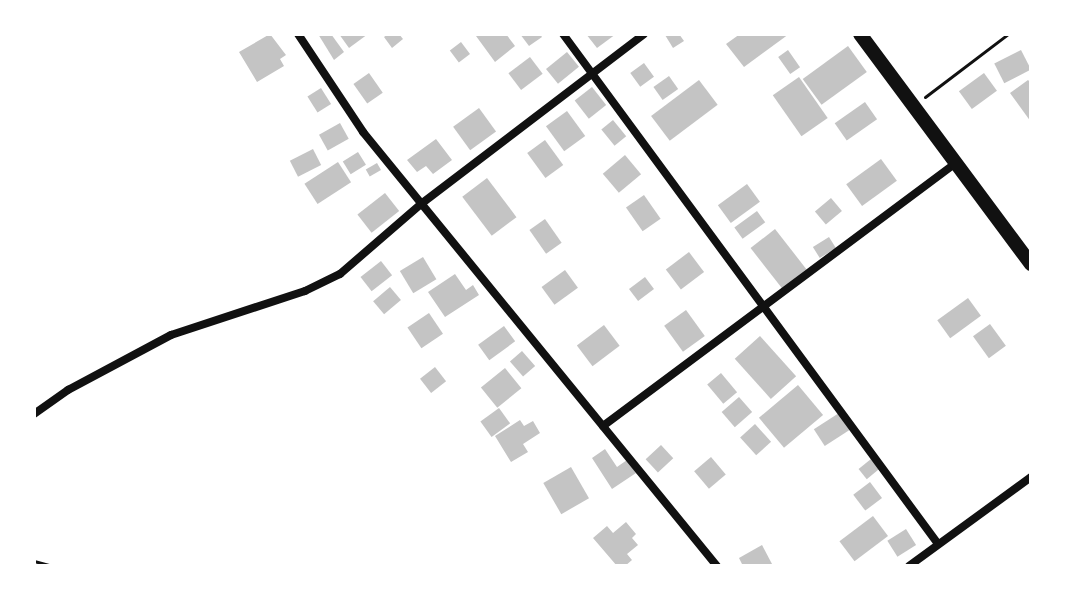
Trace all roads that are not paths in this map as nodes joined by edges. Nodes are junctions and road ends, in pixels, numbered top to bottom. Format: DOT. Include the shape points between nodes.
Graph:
graph roads {
  1 [pos="298,34"];
  2 [pos="563,34"];
  3 [pos="644,34"];
  4 [pos="860,34"];
  5 [pos="593,72"];
  6 [pos="955,164"];
  7 [pos="421,204"];
  8 [pos="1031,264"];
  9 [pos="763,307"];
  10 [pos="34,414"];
  11 [pos="603,426"];
  12 [pos="1031,477"];
  13 [pos="938,544"];
  14 [pos="717,566"];
  15 [pos="909,566"];
  1 -- 7 [label="street" via="363,132"];
  2 -- 5 [label="street"];
  3 -- 5 [label="street"];
  4 -- 6 [label="main road"];
  5 -- 7 [label="street"];
  5 -- 9 [label="street"];
  6 -- 8 [label="main road"];
  6 -- 9 [label="street"];
  7 -- 10 [label="street" via="340,274 305,291 171,335"];
  7 -- 11 [label="street"];
  9 -- 11 [label="street"];
  9 -- 13 [label="street"];
  11 -- 14 [label="street"];
  12 -- 13 [label="street"];
  13 -- 15 [label="street"];
}
